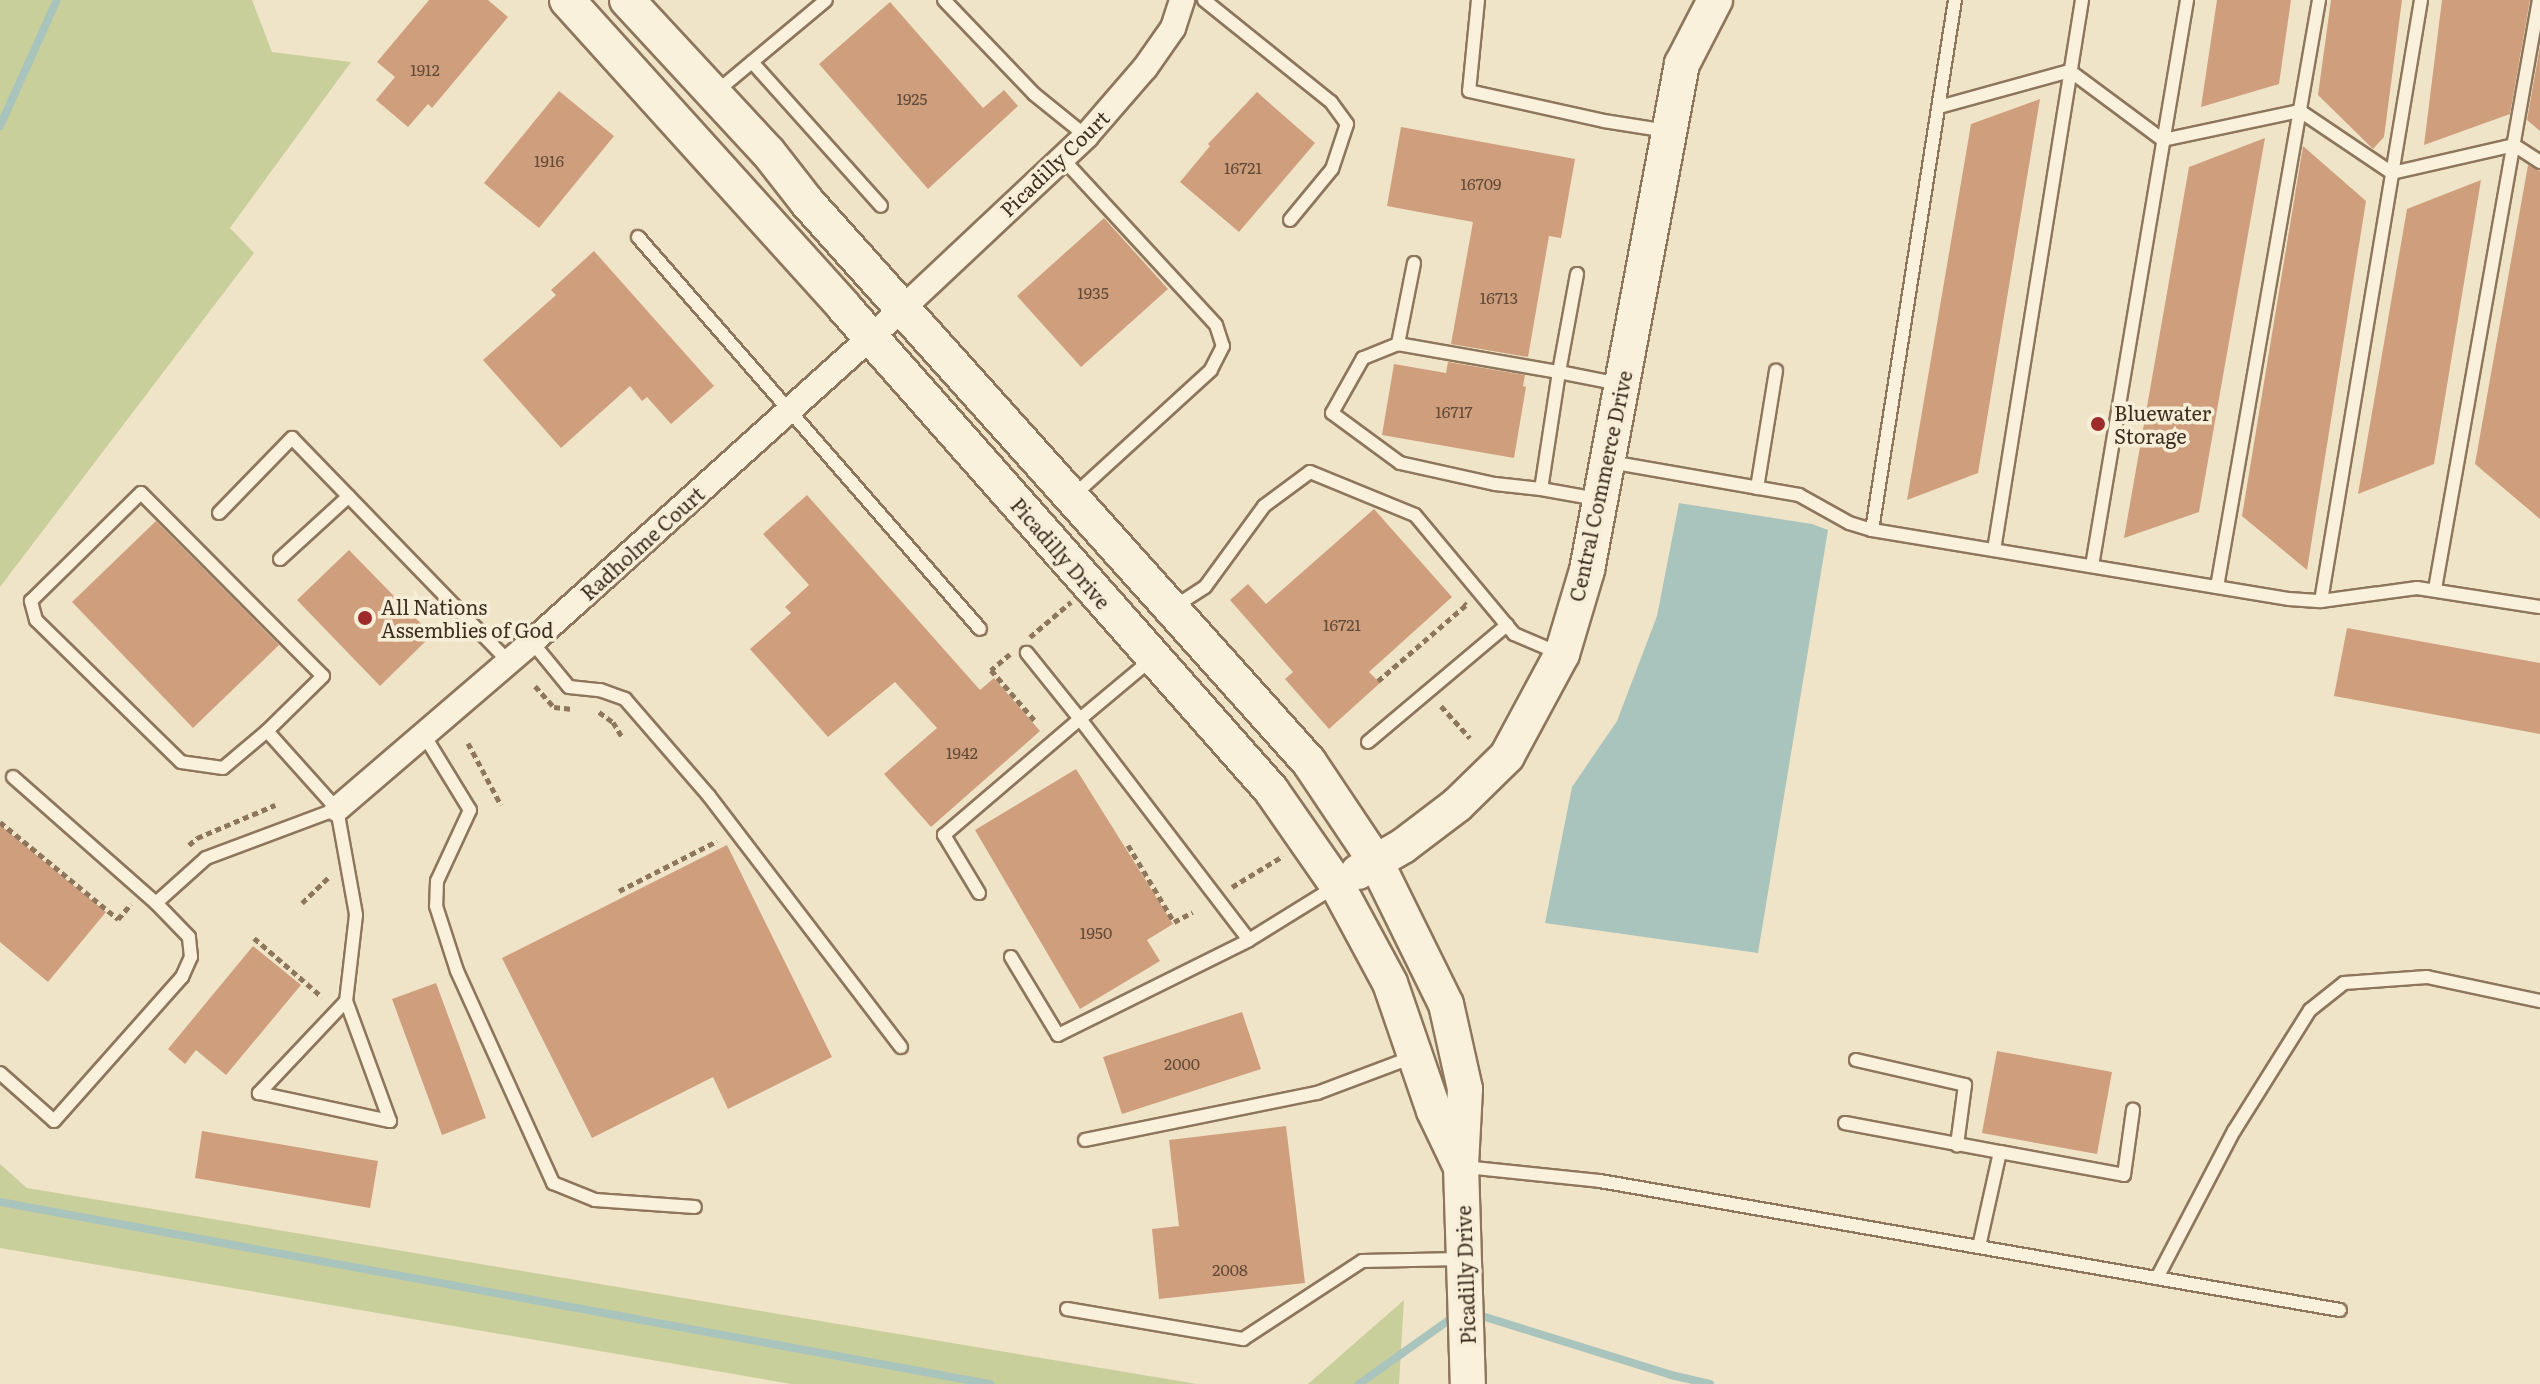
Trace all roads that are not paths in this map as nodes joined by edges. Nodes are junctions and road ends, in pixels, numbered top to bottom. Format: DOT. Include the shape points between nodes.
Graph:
graph roads {
  1 [pos="567,0"];
  2 [pos="627,0"];
  3 [pos="826,0"];
  4 [pos="944,0"];
  5 [pos="1182,0"];
  6 [pos="1204,0"];
  7 [pos="1478,0"];
  8 [pos="1955,0"];
  9 [pos="2082,0"];
  10 [pos="2187,0"];
  11 [pos="2319,0"];
  12 [pos="2421,0"];
  13 [pos="2539,0"];
  14 [pos="1714,1"];
  15 [pos="752,62"];
  16 [pos="2070,71"];
  17 [pos="714,94"];
  18 [pos="1939,107"];
  19 [pos="2300,111"];
  20 [pos="1670,131"];
  21 [pos="1086,136"];
  22 [pos="2163,140"];
  23 [pos="2514,145"];
  24 [pos="1062,158"];
  25 [pos="2540,162"];
  26 [pos="2392,173"];
  27 [pos="881,206"];
  28 [pos="1290,220"];
  29 [pos="638,237"];
  30 [pos="1414,263"];
  31 [pos="1577,274"];
  32 [pos="903,308"];
  33 [pos="870,336"];
  34 [pos="1398,344"];
  35 [pos="1776,371"];
  36 [pos="1559,372"];
  37 [pos="1622,385"];
  38 [pos="788,411"];
  39 [pos="1607,461"];
  40 [pos="1757,488"];
  41 [pos="1541,489"];
  42 [pos="349,496"];
  43 [pos="1071,497"];
  44 [pos="1600,500"];
  45 [pos="219,513"];
  46 [pos="1872,530"];
  47 [pos="1994,550"];
  48 [pos="280,559"];
  49 [pos="2092,566"];
  50 [pos="2217,587"];
  51 [pos="2435,589"];
  52 [pos="2321,601"];
  53 [pos="2540,607"];
  54 [pos="1171,609"];
  55 [pos="1507,625"];
  56 [pos="980,629"];
  57 [pos="532,642"];
  58 [pos="1027,653"];
  59 [pos="1562,654"];
  60 [pos="1153,658"];
  61 [pos="509,662"];
  62 [pos="1080,719"];
  63 [pos="267,731"];
  64 [pos="424,735"];
  65 [pos="1368,742"];
  66 [pos="13,777"];
  67 [pos="337,809"];
  68 [pos="1376,862"];
  69 [pos="1337,885"];
  70 [pos="979,893"];
  71 [pos="156,903"];
  72 [pos="1249,940"];
  73 [pos="1011,957"];
  74 [pos="346,1001"];
  75 [pos="2540,1001"];
  76 [pos="901,1047"];
  77 [pos="1416,1056"];
  78 [pos="1856,1060"];
  79 [pos="0,1073"];
  80 [pos="2133,1110"];
  81 [pos="1845,1123"];
  82 [pos="1085,1140"];
  83 [pos="1957,1145"];
  84 [pos="2000,1152"];
  85 [pos="1461,1166"];
  86 [pos="695,1207"];
  87 [pos="1979,1247"];
  88 [pos="1464,1259"];
  89 [pos="2157,1278"];
  90 [pos="1067,1309"];
  91 [pos="2340,1310"];
  92 [pos="1468,1384"];
  1 -- 33 [label="street, Picadilly Drive"];
  2 -- 17 [label="street, Picadilly Drive"];
  3 -- 15 [label="lane"];
  4 -- 21 [label="lane" via="1034,94"];
  5 -- 21 [label="street, Picadilly Court" via="1173,28 1145,68"];
  6 -- 28 [label="lane" via="1331,102 1347,124 1332,169"];
  7 -- 20 [label="lane" via="1469,91"];
  8 -- 18 [label="lane"];
  9 -- 16 [label="lane"];
  10 -- 22 [label="lane"];
  11 -- 19 [label="lane"];
  12 -- 26 [label="lane"];
  13 -- 23 [label="lane"];
  14 -- 20 [label="street, Central Commerce Drive" via="1682,64"];
  15 -- 17 [label="lane"];
  15 -- 27 [label="lane"];
  16 -- 18 [label="lane"];
  16 -- 22 [label="lane"];
  16 -- 47 [label="lane"];
  17 -- 32 [label="street, Picadilly Drive"];
  18 -- 46 [label="lane"];
  19 -- 22 [label="lane"];
  19 -- 26 [label="lane"];
  19 -- 50 [label="lane"];
  20 -- 37 [label="street, Central Commerce Drive"];
  21 -- 24 [label="street, Picadilly Court"];
  22 -- 49 [label="lane"];
  23 -- 25 [label="lane"];
  23 -- 26 [label="lane"];
  23 -- 51 [label="lane"];
  24 -- 32 [label="street, Picadilly Court"];
  24 -- 43 [label="lane" via="1216,325 1223,346 1211,370"];
  26 -- 52 [label="lane"];
  29 -- 38 [label="lane"];
  30 -- 34 [label="lane"];
  31 -- 36 [label="lane"];
  32 -- 33 [label="street, Picadilly Court"];
  32 -- 43 [label="street, Picadilly Drive"];
  33 -- 38 [label="street, Radholme Court"];
  33 -- 60 [label="street, Picadilly Drive"];
  34 -- 36 [label="lane"];
  34 -- 41 [label="lane" via="1363,358 1332,413 1400,463"];
  35 -- 40 [label="lane"];
  36 -- 37 [label="lane"];
  36 -- 41 [label="lane"];
  37 -- 39 [label="street, Central Commerce Drive"];
  38 -- 56 [label="lane"];
  38 -- 57 [label="street, Radholme Court"];
  39 -- 40 [label="lane"];
  39 -- 44 [label="street, Central Commerce Drive"];
  40 -- 46 [label="lane" via="1809,498 1849,523"];
  41 -- 44 [label="lane"];
  42 -- 45 [label="lane" via="292,438"];
  42 -- 48 [label="lane"];
  42 -- 61 [label="lane"];
  43 -- 54 [label="street, Picadilly Drive"];
  44 -- 59 [label="street, Central Commerce Drive" via="1587,570"];
  46 -- 47 [label="lane"];
  47 -- 49 [label="lane"];
  49 -- 50 [label="lane"];
  50 -- 52 [label="lane"];
  51 -- 52 [label="lane"];
  51 -- 53 [label="lane"];
  54 -- 55 [label="lane" via="1205,587 1264,506 1310,472 1415,515"];
  54 -- 68 [label="street, Picadilly Drive" via="1309,762"];
  55 -- 59 [label="lane" via="1514,634"];
  55 -- 65 [label="lane"];
  57 -- 61 [label="street, Radholme Court"];
  57 -- 76 [label="lane" via="569,687 625,699 709,796"];
  58 -- 62 [label="lane"];
  59 -- 68 [label="street, Central Commerce Drive" via="1507,756 1457,805"];
  60 -- 62 [label="lane"];
  60 -- 69 [label="street, Picadilly Drive" via="1271,790"];
  61 -- 64 [label="street, Radholme Court"];
  62 -- 70 [label="lane" via="944,835"];
  62 -- 72 [label="lane"];
  63 -- 63 [label="lane" via="323,676 141,493 31,601 36,620 181,762 223,768"];
  63 -- 67 [label="lane"];
  64 -- 67 [label="street, Radholme Court"];
  64 -- 86 [label="lane" via="470,810 437,881 436,906 457,971 553,1183 595,1200"];
  66 -- 71 [label="lane"];
  67 -- 71 [label="lane" via="206,858"];
  67 -- 74 [label="lane" via="356,915"];
  68 -- 69 [label="street, Central Commerce Drive"];
  68 -- 85 [label="street, Picadilly Drive" via="1446,1004 1465,1089"];
  69 -- 72 [label="lane"];
  69 -- 77 [label="street, Picadilly Drive" via="1390,983"];
  71 -- 79 [label="lane" via="189,937 191,957 182,977 82,1091 54,1121"];
  72 -- 73 [label="lane" via="1058,1035"];
  74 -- 74 [label="lane" via="259,1093 390,1121 385,1108"];
  75 -- 89 [label="lane" via="2427,977 2344,983 2310,1010 2234,1131"];
  77 -- 82 [label="lane" via="1317,1093"];
  77 -- 85 [label="street, Picadilly Drive" via="1434,1111"];
  78 -- 83 [label="lane" via="1965,1085"];
  80 -- 84 [label="lane" via="2124,1175"];
  81 -- 83 [label="lane"];
  83 -- 84 [label="lane"];
  84 -- 87 [label="lane"];
  85 -- 87 [label="lane" via="1600,1181"];
  85 -- 88 [label="street, Picadilly Drive"];
  87 -- 89 [label="lane"];
  88 -- 90 [label="lane" via="1362,1261 1243,1339"];
  88 -- 92 [label="street, Picadilly Drive"];
  89 -- 91 [label="lane"];
}
